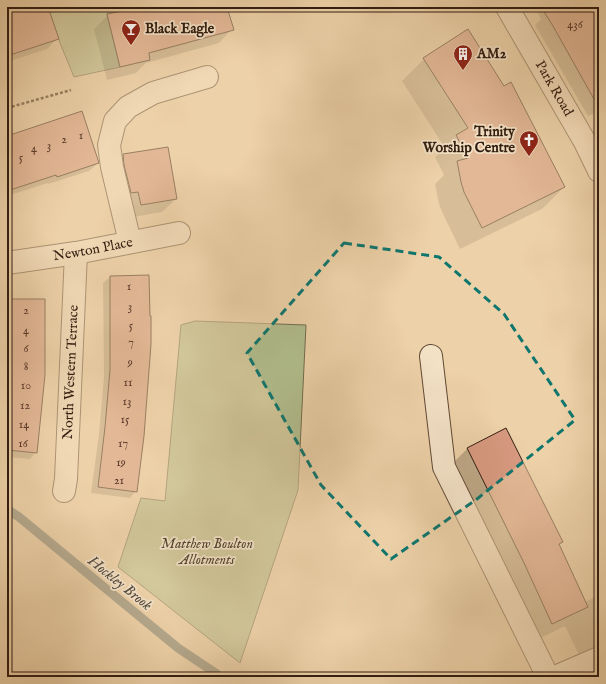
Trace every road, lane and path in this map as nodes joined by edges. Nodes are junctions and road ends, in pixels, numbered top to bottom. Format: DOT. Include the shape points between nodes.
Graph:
graph roads {
  1 [pos="507,7"];
  2 [pos="207,77"];
  3 [pos="71,90"];
  4 [pos="7,108"];
  5 [pos="592,140"];
  6 [pos="599,171"];
  7 [pos="178,233"];
  8 [pos="130,242"];
  9 [pos="76,253"];
  10 [pos="7,263"];
  11 [pos="431,356"];
  12 [pos="64,491"];
  13 [pos="599,658"];
  14 [pos="548,677"];
  15 [pos="555,677"];
  1 -- 5 [label="street, Park Road"];
  2 -- 8 [label="street" via="153,93 128,107 115,121 109,145"];
  3 -- 4 [label="path"];
  5 -- 6 [label="street, Park Road"];
  7 -- 8 [label="street, Newton Place"];
  8 -- 9 [label="street, Newton Place"];
  9 -- 10 [label="street, Newton Place"];
  9 -- 12 [label="street, North Western Terrace" via="67,472"];
  11 -- 14 [label="street" via="444,466"];
  13 -- 15 [label="street"];
}
